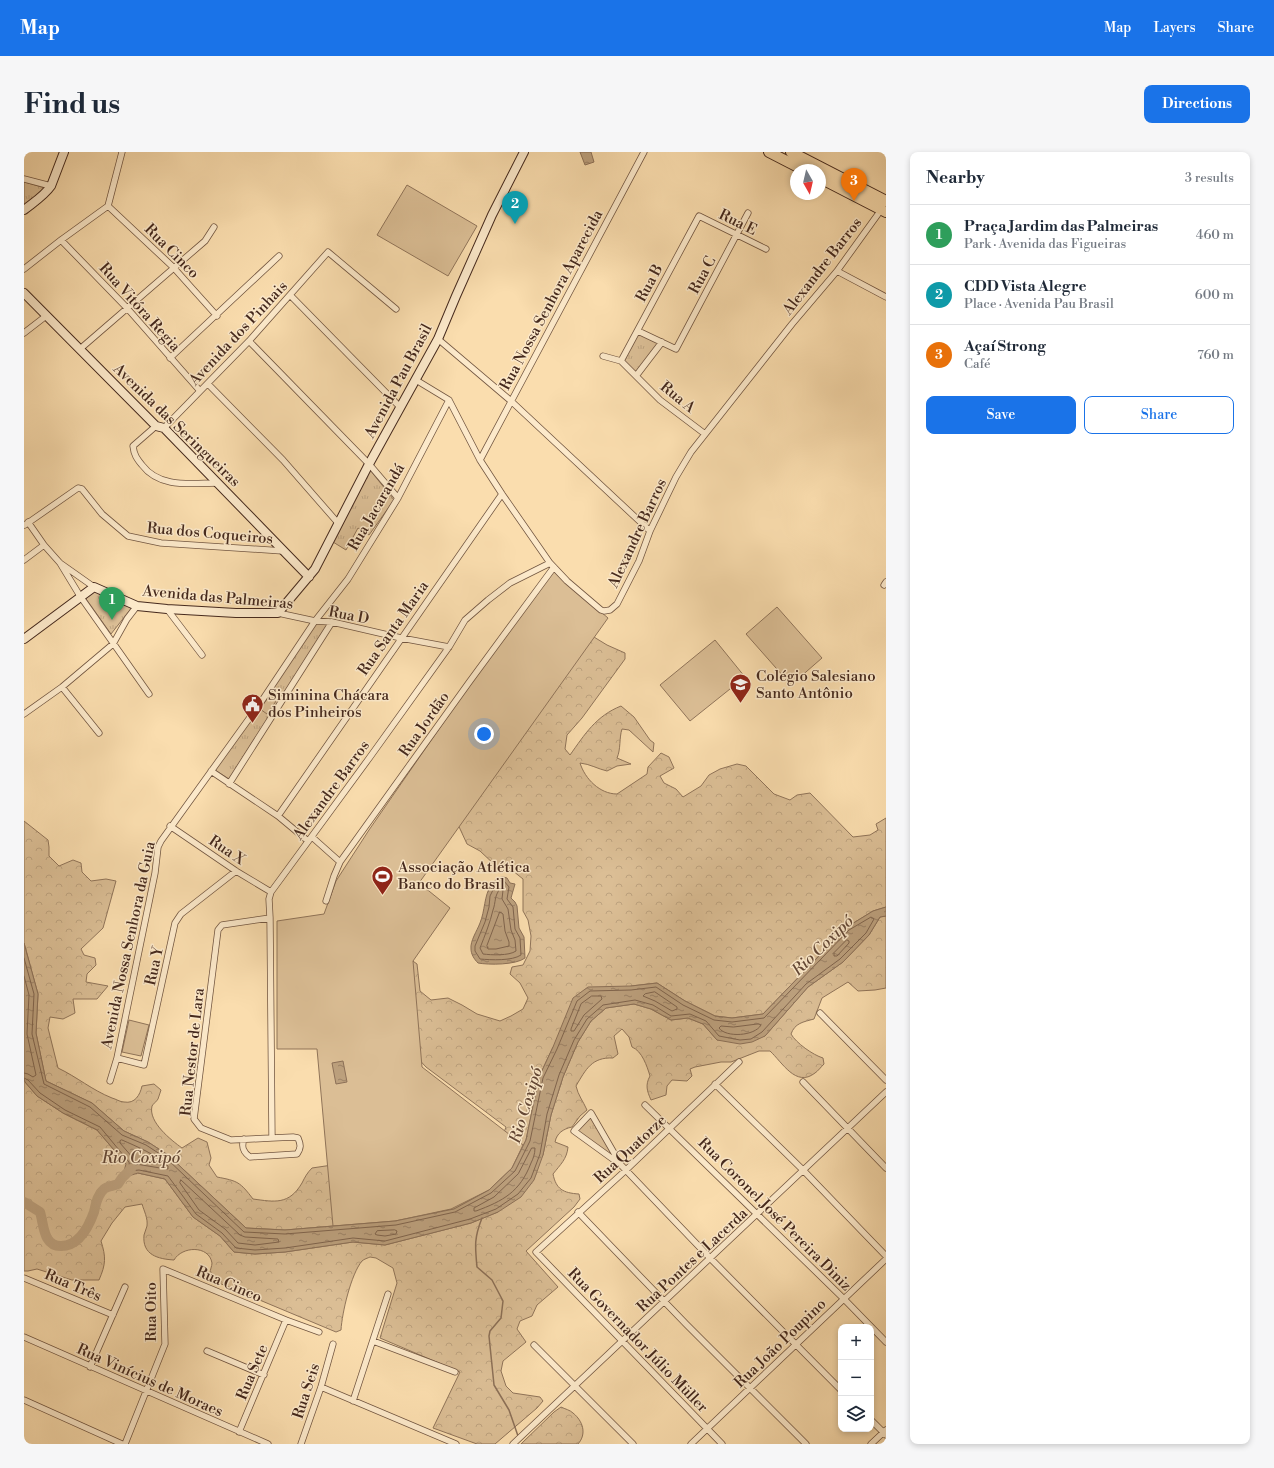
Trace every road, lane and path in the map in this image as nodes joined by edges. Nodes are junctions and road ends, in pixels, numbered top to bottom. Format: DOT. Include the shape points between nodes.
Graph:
graph roads {
  1 [pos="64,152"];
  2 [pos="122,152"];
  3 [pos="524,152"];
  4 [pos="644,152"];
  5 [pos="769,152"];
  6 [pos="791,152"];
  7 [pos="792,164"];
  8 [pos="24,179"];
  9 [pos="826,181"];
  10 [pos="51,186"];
  11 [pos="108,206"];
  12 [pos="884,207"];
  13 [pos="24,210"];
  14 [pos="748,213"];
  15 [pos="699,216"];
  16 [pos="214,227"];
  17 [pos="737,235"];
  18 [pos="61,240"];
  19 [pos="766,249"];
  20 [pos="279,256"];
  21 [pos="174,267"];
  22 [pos="24,269"];
  23 [pos="837,271"];
  24 [pos="24,293"];
  25 [pos="291,296"];
  26 [pos="886,297"];
  27 [pos="127,308"];
  28 [pos="396,309"];
  29 [pos="46,316"];
  30 [pos="217,316"];
  31 [pos="638,331"];
  32 [pos="24,334"];
  33 [pos="438,339"];
  34 [pos="249,341"];
  35 [pos="662,342"];
  36 [pos="80,349"];
  37 [pos="603,356"];
  38 [pos="170,358"];
  39 [pos="621,361"];
  40 [pos="636,376"];
  41 [pos="416,380"];
  42 [pos="208,384"];
  43 [pos="200,391"];
  44 [pos="449,400"];
  45 [pos="511,401"];
  46 [pos="400,407"];
  47 [pos="160,427"];
  48 [pos="706,434"];
  49 [pos="480,460"];
  50 [pos="369,464"];
  51 [pos="218,483"];
  52 [pos="502,494"];
  53 [pos="398,498"];
  54 [pos="338,523"];
  55 [pos="26,524"];
  56 [pos="650,531"];
  57 [pos="44,545"];
  58 [pos="284,551"];
  59 [pos="24,560"];
  60 [pos="60,563"];
  61 [pos="552,565"];
  62 [pos="309,577"];
  63 [pos="94,587"];
  64 [pos="80,596"];
  65 [pos="138,606"];
  66 [pos="168,609"];
  67 [pos="278,613"];
  68 [pos="315,621"];
  69 [pos="332,622"];
  70 [pos="401,638"];
  71 [pos="24,639"];
  72 [pos="113,644"];
  73 [pos="449,647"];
  74 [pos="202,654"];
  75 [pos="62,687"];
  76 [pos="150,694"];
  77 [pos="24,714"];
  78 [pos="99,733"];
  79 [pos="211,771"];
  80 [pos="229,784"];
  81 [pos="278,816"];
  82 [pos="170,826"];
  83 [pos="310,839"];
  84 [pos="340,862"];
  85 [pos="236,871"];
  86 [pos="271,892"];
  87 [pos="326,901"];
  88 [pos="270,918"];
  89 [pos="820,1014"];
  90 [pos="117,1058"];
  91 [pos="739,1062"];
  92 [pos="886,1080"];
  93 [pos="110,1082"];
  94 [pos="803,1082"];
  95 [pos="715,1084"];
  96 [pos="886,1092"];
  97 [pos="646,1105"];
  98 [pos="670,1128"];
  99 [pos="848,1129"];
  100 [pos="272,1138"];
  101 [pos="244,1140"];
  102 [pos="621,1165"];
  103 [pos="886,1168"];
  104 [pos="626,1170"];
  105 [pos="803,1170"];
  106 [pos="578,1212"];
  107 [pos="757,1214"];
  108 [pos="536,1252"];
  109 [pos="710,1258"];
  110 [pos="886,1258"];
  111 [pos="163,1269"];
  112 [pos="24,1278"];
  113 [pos="125,1287"];
  114 [pos="388,1294"];
  115 [pos="844,1299"];
  116 [pos="665,1302"];
  117 [pos="113,1315"];
  118 [pos="286,1320"];
  119 [pos="320,1332"];
  120 [pos="24,1337"];
  121 [pos="622,1340"];
  122 [pos="373,1341"];
  123 [pos="886,1342"];
  124 [pos="333,1344"];
  125 [pos="795,1345"];
  126 [pos="534,1346"];
  127 [pos="206,1351"];
  128 [pos="90,1367"];
  129 [pos="455,1372"];
  130 [pos="264,1375"];
  131 [pos="575,1386"];
  132 [pos="321,1387"];
  133 [pos="838,1387"];
  134 [pos="751,1388"];
  135 [pos="146,1391"];
  136 [pos="24,1400"];
  137 [pos="353,1401"];
  138 [pos="874,1423"];
  139 [pos="707,1429"];
  140 [pos="240,1432"];
  141 [pos="885,1432"];
  142 [pos="514,1443"];
  143 [pos="124,1444"];
  144 [pos="268,1444"];
  145 [pos="302,1444"];
  146 [pos="456,1444"];
  147 [pos="633,1444"];
  148 [pos="691,1444"];
  149 [pos="722,1444"];
  150 [pos="806,1444"];
  151 [pos="871,1444"];
  1 -- 10 [label="street"];
  2 -- 11 [label="street"];
  3 -- 33 [label="street, Avenida Pau Brasil" via="489,222"];
  4 -- 45 [label="street, Rua Nossa Senhora Aparecida"];
  5 -- 7 [label="highway"];
  6 -- 12 [label="highway"];
  8 -- 10 [label="street"];
  9 -- 12 [label="highway"];
  10 -- 13 [label="street" via="44,195"];
  11 -- 18 [label="street"];
  11 -- 21 [label="street, Rua Cinco"];
  12 -- 23 [label="street, Alexandre Barros"];
  14 -- 17 [label="street, Rua C"];
  15 -- 17 [label="street, Rua E"];
  15 -- 31 [label="street, Rua B"];
  16 -- 21 [label="street" via="205,241"];
  17 -- 19 [label="street, Rua E"];
  17 -- 35 [label="street, Rua C" via="676,349"];
  18 -- 22 [label="street"];
  18 -- 27 [label="street, Rua Vitóra Regia"];
  20 -- 30 [label="street"];
  21 -- 27 [label="street"];
  21 -- 30 [label="street, Rua Cinco"];
  23 -- 26 [label="street"];
  23 -- 48 [label="street, Alexandre Barros"];
  24 -- 29 [label="street, Avenida das Seringueiras"];
  25 -- 28 [label="street, Avenida dos Pinhais" via="328,252"];
  25 -- 34 [label="street, Avenida dos Pinhais"];
  25 -- 46 [label="street"];
  27 -- 36 [label="street"];
  27 -- 38 [label="street, Rua Vitóra Regia"];
  29 -- 32 [label="street"];
  29 -- 36 [label="street, Avenida das Seringueiras"];
  30 -- 38 [label="street"];
  31 -- 35 [label="street"];
  31 -- 39 [label="street, Rua B"];
  33 -- 41 [label="street, Avenida Pau Brasil"];
  33 -- 45 [label="street"];
  34 -- 42 [label="street, Avenida dos Pinhais"];
  34 -- 50 [label="street"];
  35 -- 40 [label="street"];
  36 -- 47 [label="street, Avenida das Seringueiras"];
  37 -- 39 [label="street, Rua A"];
  38 -- 43 [label="street, Rua Vitóra Regia"];
  39 -- 40 [label="street, Rua A"];
  40 -- 48 [label="street, Rua A" via="660,400"];
  41 -- 44 [label="street"];
  41 -- 46 [label="street, Avenida Pau Brasil"];
  42 -- 43 [label="street, Avenida dos Pinhais"];
  42 -- 54 [label="street" via="289,467"];
  43 -- 47 [label="street, Avenida dos Pinhais"];
  44 -- 49 [label="street"];
  44 -- 53 [label="street, Rua Jacarandá"];
  45 -- 49 [label="street, Rua Nossa Senhora Aparecida"];
  45 -- 56 [label="street"];
  46 -- 50 [label="street, Avenida Pau Brasil"];
  47 -- 51 [label="street, Avenida das Seringueiras"];
  47 -- 51 [label="street, Avenida dos Pinhais" via="133,446 134,454 146,470 157,478 169,482"];
  48 -- 56 [label="street, Alexandre Barros" via="679,470"];
  49 -- 52 [label="street"];
  50 -- 53 [label="street"];
  50 -- 54 [label="street, Avenida Pau Brasil"];
  51 -- 58 [label="street, Avenida das Seringueiras"];
  52 -- 61 [label="street"];
  52 -- 70 [label="street, Rua Santa Maria"];
  53 -- 68 [label="street, Rua Jacarandá" via="348,579"];
  54 -- 62 [label="street, Avenida Pau Brasil"];
  55 -- 57 [label="street, Avenida das Palmeiras"];
  55 -- 58 [label="street, Rua dos Coqueiros" via="80,488 102,514 128,536 161,543"];
  56 -- 61 [label="street, Alexandre Barros" via="639,562 617,604 610,610 601,610"];
  57 -- 59 [label="street"];
  57 -- 60 [label="street, Avenida das Palmeiras"];
  58 -- 62 [label="street, Avenida das Seringueiras"];
  60 -- 63 [label="street, Avenida das Palmeiras"];
  60 -- 64 [label="street"];
  61 -- 73 [label="street, Alexandre Barros" via="510,583 488,600 465,620"];
  61 -- 84 [label="street, Rua Jordão"];
  62 -- 67 [label="street, Avenida Pau Brasil"];
  63 -- 64 [label="street"];
  63 -- 65 [label="street, Avenida das Palmeiras"];
  64 -- 71 [label="street"];
  64 -- 72 [label="street"];
  65 -- 66 [label="street, Avenida das Palmeiras"];
  65 -- 72 [label="street" via="127,619"];
  66 -- 67 [label="street, Avenida das Palmeiras"];
  66 -- 74 [label="street"];
  67 -- 68 [label="street, Avenida das Palmeiras"];
  68 -- 69 [label="street, Rua D"];
  68 -- 79 [label="street, Avenida Nossa Senhora da Guia"];
  69 -- 70 [label="street, Rua D"];
  69 -- 80 [label="street"];
  70 -- 73 [label="street, Rua D"];
  70 -- 81 [label="street, Rua Santa Maria"];
  72 -- 75 [label="street"];
  72 -- 76 [label="street"];
  73 -- 83 [label="street, Alexandre Barros"];
  75 -- 77 [label="street"];
  75 -- 78 [label="street"];
  79 -- 80 [label="street"];
  79 -- 82 [label="street, Avenida Nossa Senhora da Guia"];
  80 -- 81 [label="street"];
  81 -- 83 [label="street"];
  82 -- 85 [label="street, Rua X"];
  82 -- 90 [label="street, Avenida Nossa Senhora da Guia" via="158,847 155,873"];
  83 -- 84 [label="street"];
  83 -- 86 [label="street, Alexandre Barros"];
  84 -- 87 [label="street, Rua Jordão"];
  85 -- 86 [label="street, Rua X"];
  85 -- 90 [label="street, Rua Y" via="181,914 176,923 144,1065"];
  86 -- 88 [label="street"];
  88 -- 100 [label="street"];
  88 -- 101 [label="street, Rua Nestor de Lara" via="222,925 218,930 194,1119 201,1128 231,1140"];
  89 -- 92 [label="street"];
  90 -- 93 [label="street, Avenida Nossa Senhora da Guia"];
  91 -- 95 [label="street, Rua Quatorze"];
  94 -- 99 [label="street"];
  95 -- 98 [label="street, Rua Quatorze"];
  95 -- 105 [label="street"];
  96 -- 99 [label="street, Rua Pontes e Lacerda"];
  97 -- 98 [label="street, Rua Coronel José Pereira Diniz"];
  98 -- 104 [label="street, Rua Quatorze"];
  98 -- 107 [label="street, Rua Coronel José Pereira Diniz"];
  99 -- 103 [label="street"];
  99 -- 105 [label="street, Rua Pontes e Lacerda"];
  100 -- 101 [label="street, Rua Nestor de Lara"];
  100 -- 101 [label="street, Rua Nestor de Lara" via="293,1136 298,1138 300,1149 296,1154 250,1157 243,1150"];
  102 -- 102 [label="street" via="574,1131 591,1113 610,1146"];
  102 -- 104 [label="street"];
  104 -- 106 [label="street, Rua Quatorze"];
  104 -- 109 [label="street"];
  105 -- 107 [label="street, Rua Pontes e Lacerda"];
  105 -- 110 [label="street"];
  106 -- 108 [label="street, Rua Quatorze"];
  106 -- 116 [label="street"];
  107 -- 109 [label="street, Rua Pontes e Lacerda"];
  107 -- 115 [label="street, Rua Coronel José Pereira Diniz"];
  108 -- 121 [label="street, Rua Governador Júlio Müller"];
  109 -- 116 [label="street, Rua Pontes e Lacerda"];
  109 -- 125 [label="street"];
  110 -- 115 [label="street, Rua João Poupino"];
  111 -- 118 [label="street, Rua Cinco"];
  111 -- 135 [label="street, Rua Oito" via="165,1344"];
  112 -- 117 [label="street, Rua Três"];
  113 -- 117 [label="street"];
  114 -- 122 [label="street"];
  115 -- 123 [label="street, Rua Coronel José Pereira Diniz"];
  115 -- 125 [label="street, Rua João Poupino"];
  116 -- 121 [label="street, Rua Pontes e Lacerda"];
  116 -- 134 [label="street"];
  117 -- 128 [label="street"];
  118 -- 119 [label="street, Rua Cinco"];
  118 -- 130 [label="street, Rua Sete"];
  120 -- 128 [label="street, Rua Vinícius de Moraes"];
  121 -- 131 [label="street, Rua Pontes e Lacerda"];
  121 -- 139 [label="street, Rua Governador Júlio Müller"];
  122 -- 129 [label="street"];
  122 -- 137 [label="street"];
  124 -- 132 [label="street, Rua Seis"];
  125 -- 133 [label="street"];
  125 -- 134 [label="street, Rua João Poupino"];
  126 -- 131 [label="street"];
  127 -- 130 [label="street"];
  128 -- 135 [label="street, Rua Vinícius de Moraes"];
  130 -- 140 [label="street, Rua Sete"];
  131 -- 142 [label="street, Rua Pontes e Lacerda"];
  131 -- 147 [label="street"];
  132 -- 137 [label="street"];
  132 -- 145 [label="street, Rua Seis"];
  134 -- 139 [label="street, Rua João Poupino"];
  134 -- 150 [label="street"];
  135 -- 140 [label="street, Rua Vinícius de Moraes"];
  135 -- 143 [label="street, Rua Oito"];
  136 -- 143 [label="street"];
  137 -- 146 [label="street"];
  138 -- 141 [label="street"];
  139 -- 148 [label="street, Rua João Poupino"];
  139 -- 149 [label="street, Rua Governador Júlio Müller"];
  140 -- 144 [label="street, Rua Vinícius de Moraes"];
  141 -- 151 [label="street"];
}
